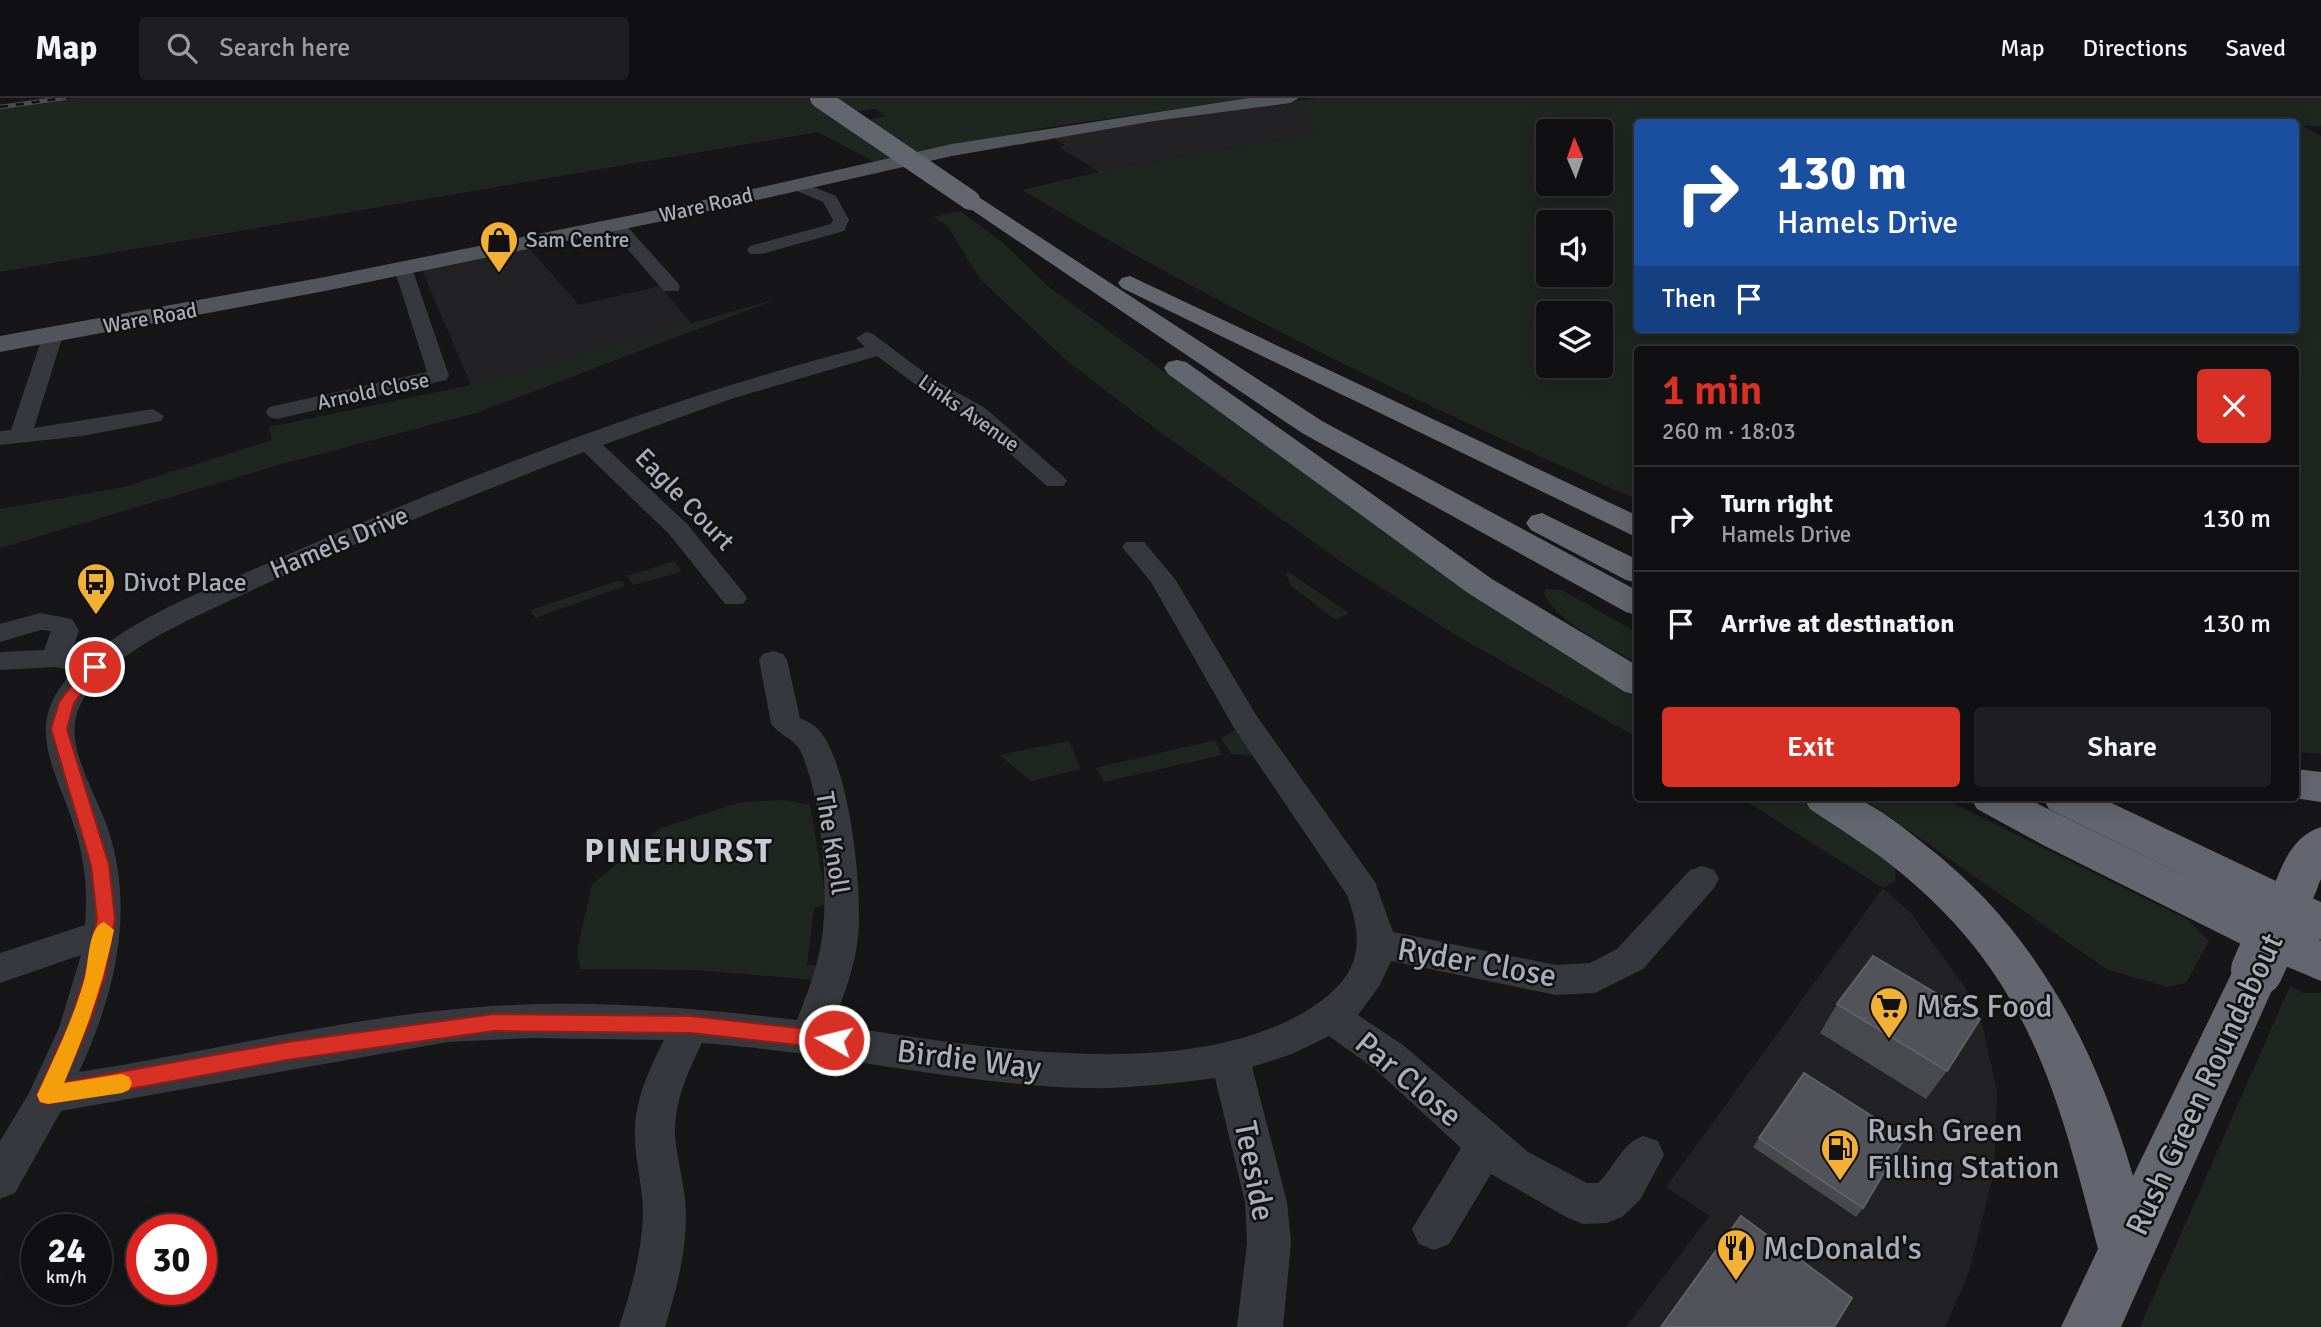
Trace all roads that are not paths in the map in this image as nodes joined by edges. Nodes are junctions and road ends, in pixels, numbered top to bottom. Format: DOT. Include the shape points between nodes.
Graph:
graph roads {
  1 [pos="820,98"];
  2 [pos="847,98"];
  3 [pos="1290,98"];
  4 [pos="796,185"];
  5 [pos="982,198"];
  6 [pos="616,225"];
  7 [pos="1040,249"];
  8 [pos="757,250"];
  9 [pos="403,268"];
  10 [pos="1119,277"];
  11 [pos="671,287"];
  12 [pos="53,335"];
  13 [pos="874,343"];
  14 [pos="0,344"];
  15 [pos="277,412"];
  16 [pos="153,416"];
  17 [pos="11,436"];
  18 [pos="589,444"];
  19 [pos="1055,481"];
  20 [pos="1634,526"];
  21 [pos="1135,547"];
  22 [pos="1634,571"];
  23 [pos="734,598"];
  24 [pos="1634,603"];
  25 [pos="0,633"];
  26 [pos="55,658"];
  27 [pos="773,660"];
  28 [pos="0,661"];
  29 [pos="95,667"];
  30 [pos="1634,680"];
  31 [pos="2299,784"];
  32 [pos="2321,787"];
  33 [pos="1829,801"];
  34 [pos="1998,801"];
  35 [pos="2070,801"];
  36 [pos="2321,843"];
  37 [pos="1702,879"];
  38 [pos="2321,922"];
  39 [pos="104,933"];
  40 [pos="1379,944"];
  41 [pos="2321,962"];
  42 [pos="0,968"];
  43 [pos="1331,1017"];
  44 [pos="691,1025"];
  45 [pos="809,1037"];
  46 [pos="1230,1058"];
  47 [pos="48,1095"];
  48 [pos="1486,1145"];
  49 [pos="1643,1155"];
  50 [pos="0,1179"];
  51 [pos="1434,1229"];
  52 [pos="2126,1249"];
  53 [pos="642,1327"];
  54 [pos="1260,1327"];
  55 [pos="2091,1327"];
  1 -- 5 [label="highway, bridge"];
  2 -- 5 [label="highway"];
  3 -- 4 [label="main road, Ware Road" via="1048,133"];
  4 -- 6 [label="main road, Ware Road"];
  4 -- 8 [label="street" via="830,199 841,220 838,227"];
  5 -- 7 [label="highway"];
  5 -- 10 [label="highway"];
  6 -- 9 [label="main road, Ware Road"];
  6 -- 11 [label="street"];
  7 -- 24 [label="highway" via="1312,427"];
  7 -- 30 [label="highway" via="1144,344 1480,586"];
  9 -- 12 [label="main road, Ware Road"];
  9 -- 15 [label="street, Arnold Close" via="439,376"];
  10 -- 20 [label="highway"];
  10 -- 22 [label="highway" via="1339,415"];
  12 -- 14 [label="main road, Ware Road"];
  12 -- 17 [label="street"];
  13 -- 18 [label="street, Hamels Drive"];
  13 -- 19 [label="street, Links Avenue" via="926,383 977,413"];
  16 -- 17 [label="street"];
  18 -- 23 [label="street, Eagle Court" via="678,528"];
  18 -- 29 [label="street, Hamels Drive" via="399,515 281,566 151,628"];
  21 -- 40 [label="street" via="1162,579 1245,721 1363,891"];
  25 -- 26 [label="street" via="40,621 62,625 65,631"];
  26 -- 28 [label="street"];
  26 -- 29 [label="street"];
  27 -- 45 [label="street, The Knoll" via="786,723 809,738 819,760 842,875 840,942"];
  29 -- 39 [label="street, Hamels Drive" via="66,702 59,729 100,865"];
  31 -- 32 [label="highway"];
  33 -- 52 [label="highway" via="1902,850 1976,920 2012,964 2082,1093"];
  34 -- 41 [label="highway"];
  35 -- 38 [label="highway"];
  36 -- 52 [label="highway, Rush Green Roundabout, bridge" via="2304,864"];
  37 -- 40 [label="street, Ryder Close" via="1630,959 1595,978 1556,980"];
  39 -- 42 [label="street"];
  39 -- 47 [label="street, Hamels Drive" via="80,1022"];
  40 -- 43 [label="street, Birdie Way" via="1358,989"];
  43 -- 46 [label="street, Birdie Way"];
  43 -- 48 [label="street, Par Close" via="1389,1058"];
  44 -- 45 [label="street, Birdie Way"];
  44 -- 47 [label="street, Birdie Way" via="494,1022 287,1051"];
  44 -- 53 [label="street" via="656,1111 663,1238"];
  45 -- 46 [label="street, Birdie Way" via="1040,1069 1185,1066"];
  46 -- 54 [label="street, Teeside" via="1266,1202 1269,1243"];
  47 -- 50 [label="street, Hamels Drive"];
  48 -- 49 [label="street, Par Close" via="1547,1187 1583,1204 1607,1203 1625,1186"];
  48 -- 51 [label="street, Par Close"];
  52 -- 55 [label="highway, Rush Green Roundabout"];
}
